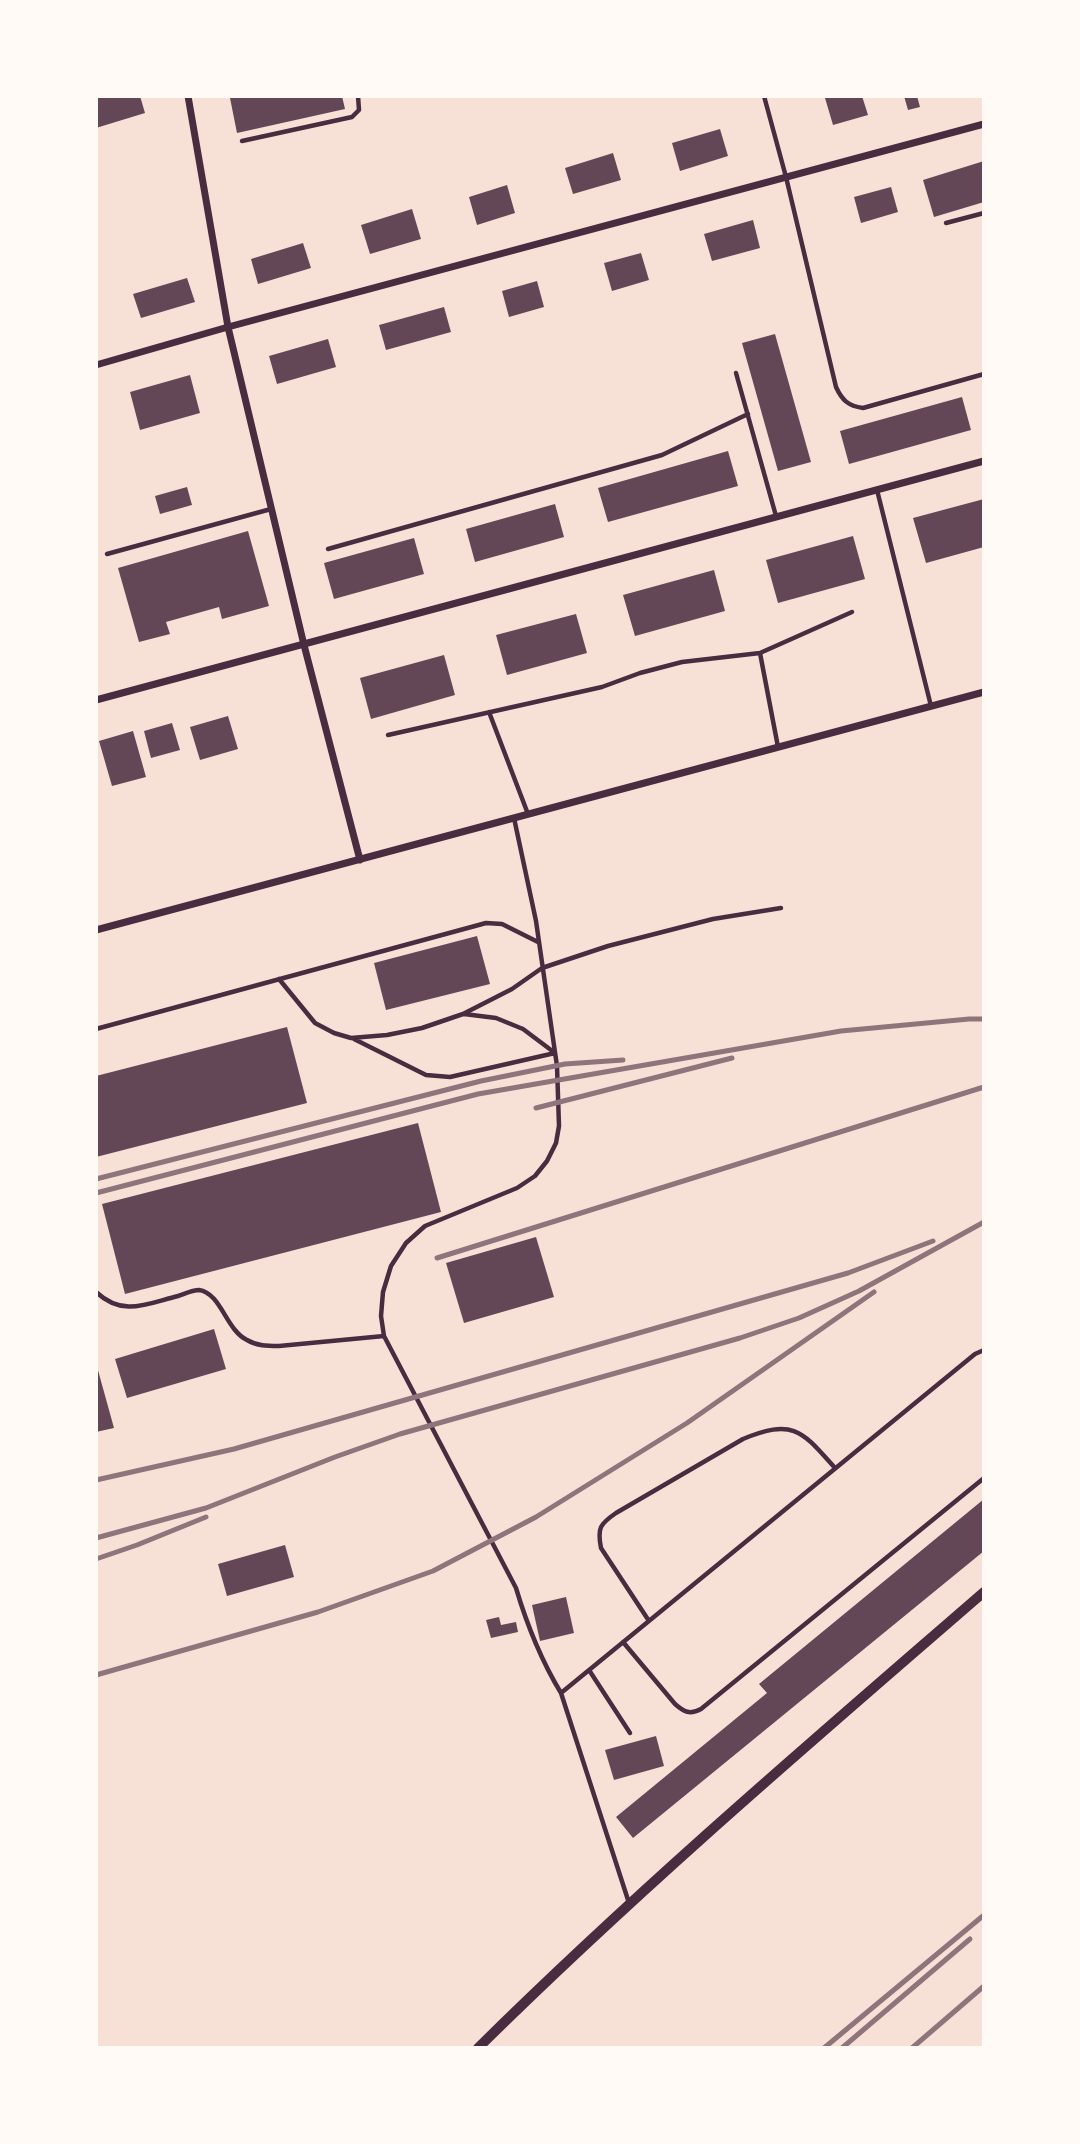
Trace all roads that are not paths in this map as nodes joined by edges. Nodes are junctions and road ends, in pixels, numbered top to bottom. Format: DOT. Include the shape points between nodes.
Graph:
graph roads {
  1 [pos="188,96"];
  2 [pos="358,96"];
  3 [pos="764,96"];
  4 [pos="984,124"];
  5 [pos="242,141"];
  6 [pos="786,177"];
  7 [pos="984,213"];
  8 [pos="946,223"];
  9 [pos="228,327"];
  10 [pos="96,365"];
  11 [pos="736,373"];
  12 [pos="984,374"];
  13 [pos="748,414"];
  14 [pos="984,461"];
  15 [pos="877,490"];
  16 [pos="271,508"];
  17 [pos="776,517"];
  18 [pos="327,549"];
  19 [pos="107,554"];
  20 [pos="852,612"];
  21 [pos="304,645"];
  22 [pos="760,653"];
  23 [pos="984,692"];
  24 [pos="96,700"];
  25 [pos="931,706"];
  26 [pos="489,712"];
  27 [pos="388,735"];
  28 [pos="778,747"];
  29 [pos="528,814"];
  30 [pos="514,818"];
  31 [pos="360,860"];
  32 [pos="782,908"];
  33 [pos="96,930"];
  34 [pos="539,943"];
  35 [pos="542,968"];
  36 [pos="279,979"];
  37 [pos="463,1014"];
  38 [pos="96,1029"];
  39 [pos="351,1038"];
  40 [pos="555,1053"];
  41 [pos="96,1292"];
  42 [pos="384,1336"];
  43 [pos="984,1350"];
  44 [pos="835,1468"];
  45 [pos="984,1478"];
  46 [pos="984,1592"];
  47 [pos="649,1621"];
  48 [pos="623,1642"];
  49 [pos="589,1670"];
  50 [pos="561,1693"];
  51 [pos="630,1733"];
  52 [pos="629,1904"];
  53 [pos="478,2048"];
  1 -- 9 [label="street"];
  2 -- 5 [label="lane" via="359,110 352,117"];
  3 -- 6 [label="lane"];
  4 -- 6 [label="street"];
  6 -- 9 [label="street"];
  6 -- 12 [label="lane" via="842,400 863,408"];
  7 -- 8 [label="lane"];
  9 -- 10 [label="street"];
  9 -- 16 [label="street"];
  11 -- 13 [label="lane"];
  13 -- 17 [label="lane"];
  13 -- 18 [label="lane" via="662,455"];
  14 -- 15 [label="street"];
  15 -- 17 [label="street"];
  15 -- 25 [label="lane"];
  16 -- 19 [label="lane"];
  16 -- 21 [label="street"];
  17 -- 21 [label="street"];
  20 -- 22 [label="lane"];
  21 -- 24 [label="street"];
  21 -- 31 [label="street"];
  22 -- 26 [label="lane" via="682,662 602,687"];
  22 -- 28 [label="lane"];
  23 -- 25 [label="street"];
  25 -- 28 [label="street"];
  26 -- 27 [label="lane"];
  26 -- 29 [label="lane"];
  28 -- 29 [label="street"];
  29 -- 30 [label="street"];
  30 -- 31 [label="street"];
  30 -- 34 [label="lane"];
  31 -- 33 [label="street"];
  32 -- 35 [label="lane" via="651,934"];
  34 -- 35 [label="lane"];
  34 -- 36 [label="lane" via="502,924 486,923"];
  35 -- 37 [label="lane"];
  35 -- 40 [label="lane"];
  36 -- 38 [label="lane"];
  36 -- 39 [label="lane" via="315,1023"];
  37 -- 39 [label="lane" via="422,1028"];
  37 -- 40 [label="lane" via="496,1018 523,1029"];
  39 -- 40 [label="lane" via="438,1077"];
  40 -- 42 [label="lane" via="559,1126 547,1161 517,1188 425,1226 406,1243 391,1266 383,1292"];
  41 -- 42 [label="lane" via="118,1306 132,1307 198,1290 217,1302 237,1334 261,1346"];
  42 -- 50 [label="lane" via="516,1588 539,1654"];
  43 -- 44 [label="lane"];
  44 -- 47 [label="lane"];
  44 -- 47 [label="lane" via="806,1435 787,1429 764,1430 602,1523 598,1535 601,1548"];
  45 -- 48 [label="lane" via="694,1713 675,1704"];
  46 -- 52 [label="street"];
  47 -- 48 [label="lane"];
  48 -- 49 [label="lane"];
  49 -- 50 [label="lane"];
  49 -- 51 [label="lane"];
  50 -- 52 [label="lane"];
  52 -- 53 [label="street"];
}
